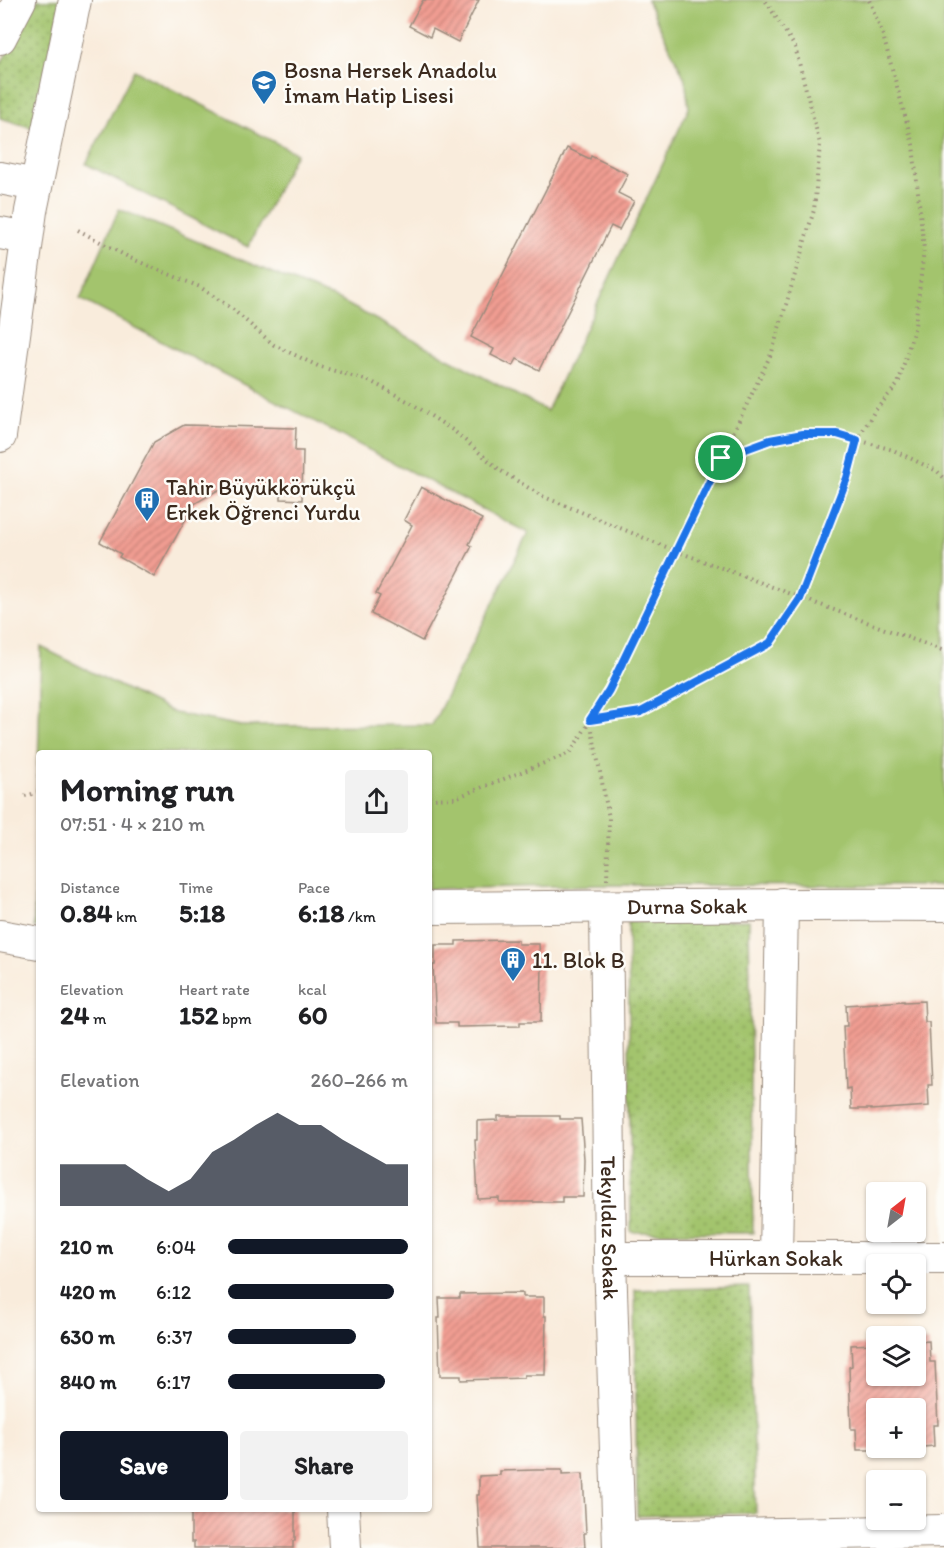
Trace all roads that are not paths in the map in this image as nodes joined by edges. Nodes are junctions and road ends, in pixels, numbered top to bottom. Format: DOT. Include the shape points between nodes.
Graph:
graph roads {
  1 [pos="20,0"];
  2 [pos="75,0"];
  3 [pos="0,38"];
  4 [pos="0,178"];
  5 [pos="36,186"];
  6 [pos="14,236"];
  7 [pos="0,436"];
  8 [pos="782,904"];
  9 [pos="944,905"];
  10 [pos="432,908"];
  11 [pos="606,908"];
  12 [pos="0,936"];
  13 [pos="36,942"];
  14 [pos="610,1258"];
  15 [pos="776,1258"];
  16 [pos="944,1258"];
  17 [pos="343,1512"];
  18 [pos="944,1532"];
  19 [pos="620,1543"];
  20 [pos="345,1548"];
  1 -- 3 [label="street"];
  2 -- 5 [label="street"];
  4 -- 5 [label="street"];
  5 -- 6 [label="street"];
  6 -- 7 [label="street"];
  8 -- 9 [label="street, Durna Sokak"];
  8 -- 11 [label="street, Durna Sokak"];
  8 -- 15 [label="street"];
  10 -- 11 [label="street, Durna Sokak"];
  11 -- 14 [label="street, Tekyıldız Sokak"];
  12 -- 13 [label="street"];
  14 -- 15 [label="street, Hürkan Sokak"];
  14 -- 19 [label="street, Tekyıldız Sokak"];
  15 -- 16 [label="street, Hürkan Sokak"];
  17 -- 20 [label="street"];
  18 -- 19 [label="street"];
}
